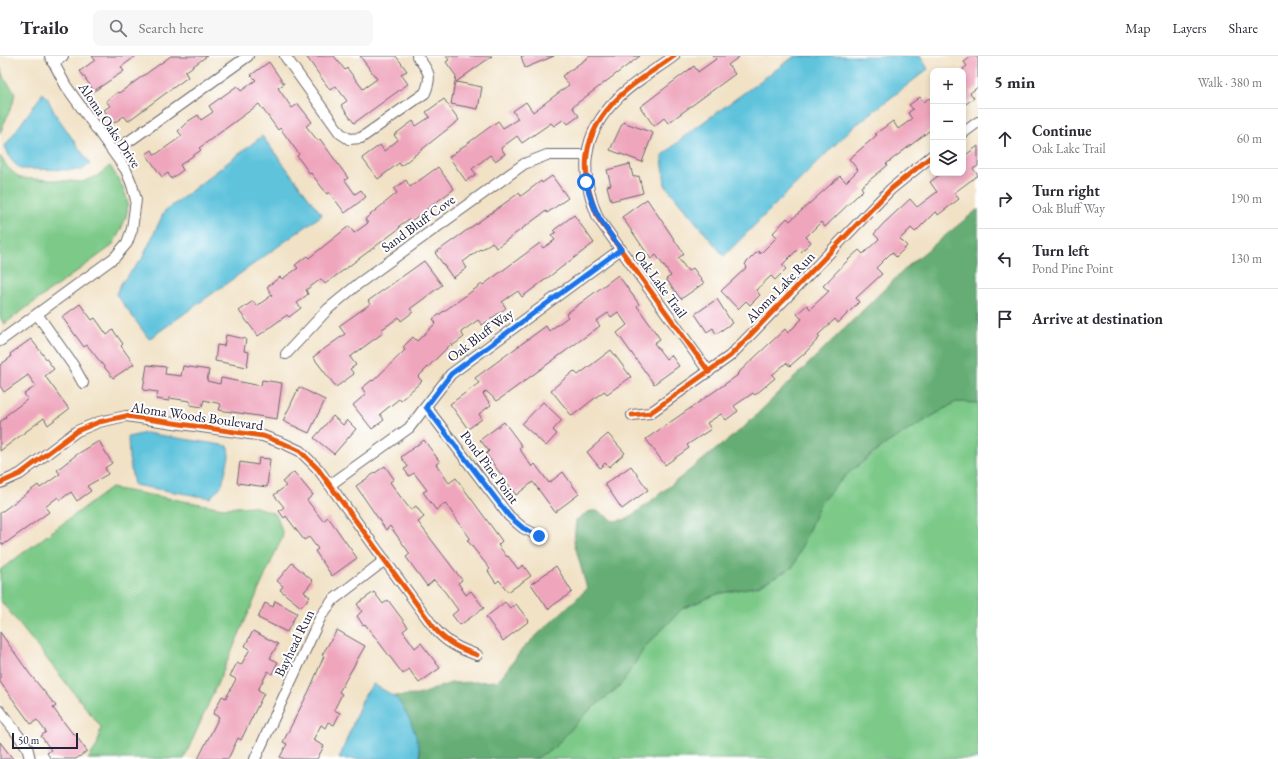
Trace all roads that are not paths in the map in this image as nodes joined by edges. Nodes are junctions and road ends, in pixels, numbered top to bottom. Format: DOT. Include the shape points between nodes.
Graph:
graph roads {
  1 [pos="63,56"];
  2 [pos="248,56"];
  3 [pos="284,56"];
  4 [pos="417,56"];
  5 [pos="674,56"];
  6 [pos="51,60"];
  7 [pos="978,122"];
  8 [pos="966,131"];
  9 [pos="114,152"];
  10 [pos="587,155"];
  11 [pos="930,157"];
  12 [pos="621,249"];
  13 [pos="36,314"];
  14 [pos="0,341"];
  15 [pos="286,354"];
  16 [pos="709,372"];
  17 [pos="83,383"];
  18 [pos="426,407"];
  19 [pos="632,415"];
  20 [pos="0,483"];
  21 [pos="330,485"];
  22 [pos="539,536"];
  23 [pos="385,560"];
  24 [pos="477,655"];
  25 [pos="0,711"];
  26 [pos="30,759"];
  27 [pos="255,759"];
  1 -- 6 [label="street"];
  2 -- 9 [label="street"];
  3 -- 4 [label="street" via="340,133 349,139 361,138 425,93 430,81 429,73"];
  5 -- 10 [label="street, Oak Lake Trail" via="618,97 595,129"];
  6 -- 9 [label="street, Aloma Oaks Drive" via="66,86"];
  7 -- 8 [label="street"];
  9 -- 13 [label="street, Aloma Oaks Drive" via="126,170 136,200 135,214 126,243 115,257"];
  10 -- 12 [label="street, Oak Lake Trail" via="586,182 590,198 598,218"];
  10 -- 15 [label="street, Sand Bluff Cove" via="547,155 524,164 358,284 328,309"];
  11 -- 16 [label="street, Aloma Lake Run" via="891,189 747,339"];
  12 -- 16 [label="street, Oak Lake Trail"];
  12 -- 18 [label="street, Oak Bluff Way" via="451,374"];
  13 -- 14 [label="street, Aloma Oaks Drive"];
  13 -- 17 [label="street" via="74,365"];
  16 -- 19 [label="street, Aloma Lake Run" via="650,413"];
  18 -- 21 [label="street, Oak Bluff Way" via="409,428"];
  18 -- 22 [label="street, Pond Pine Point" via="509,516 523,528"];
  20 -- 21 [label="street, Aloma Woods Boulevard" via="20,474 77,432 99,422 126,416 263,436 286,444 311,460"];
  21 -- 23 [label="street, Aloma Woods Boulevard"];
  23 -- 24 [label="street, Aloma Woods Boulevard" via="445,640"];
  23 -- 27 [label="street, Bayhead Run" via="333,600 321,616"];
  25 -- 26 [label="street" via="27,747"];
}
